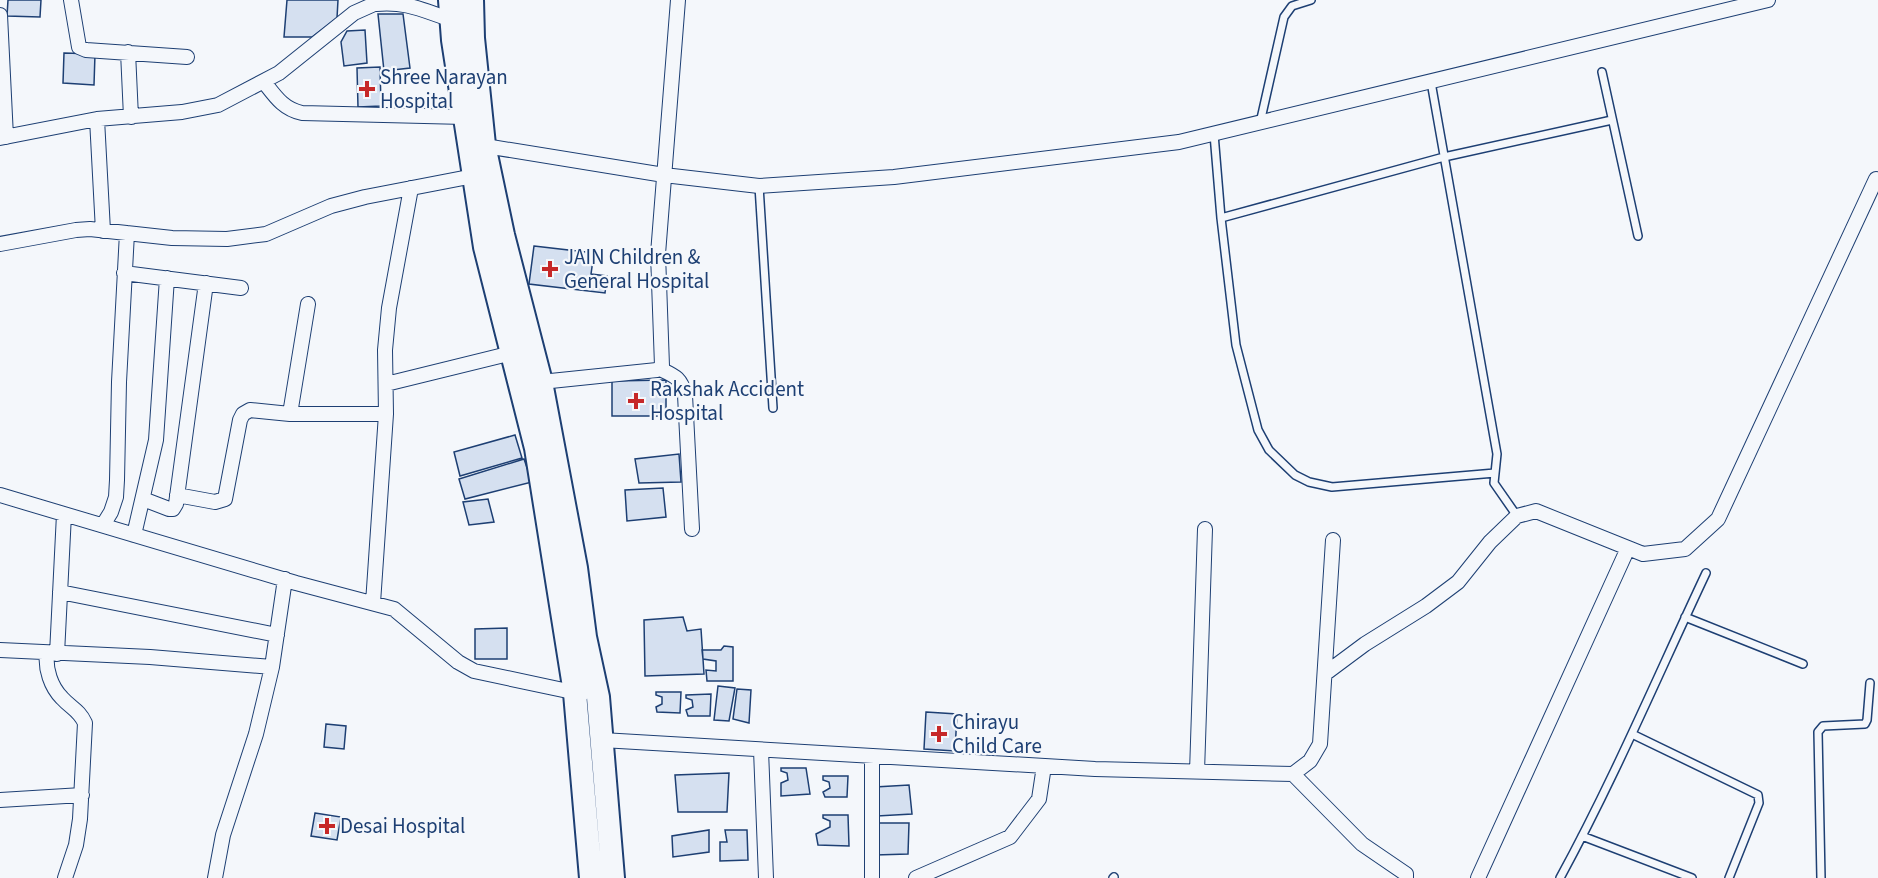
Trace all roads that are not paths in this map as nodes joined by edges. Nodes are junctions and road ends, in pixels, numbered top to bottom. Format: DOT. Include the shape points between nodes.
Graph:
graph roads {
  1 [pos="72,0"];
  2 [pos="472,0"];
  3 [pos="678,0"];
  4 [pos="1311,0"];
  5 [pos="1768,0"];
  6 [pos="378,2"];
  7 [pos="0,15"];
  8 [pos="458,15"];
  9 [pos="128,52"];
  10 [pos="188,57"];
  11 [pos="1602,72"];
  12 [pos="264,82"];
  13 [pos="1431,82"];
  14 [pos="131,117"];
  15 [pos="465,117"];
  16 [pos="97,119"];
  17 [pos="1612,120"];
  18 [pos="1260,123"];
  19 [pos="1214,134"];
  20 [pos="3,137"];
  21 [pos="476,145"];
  22 [pos="1444,157"];
  23 [pos="482,175"];
  24 [pos="664,175"];
  25 [pos="1876,179"];
  26 [pos="759,186"];
  27 [pos="411,188"];
  28 [pos="1221,218"];
  29 [pos="104,231"];
  30 [pos="127,234"];
  31 [pos="1638,236"];
  32 [pos="0,244"];
  33 [pos="124,273"];
  34 [pos="166,278"];
  35 [pos="206,283"];
  36 [pos="241,288"];
  37 [pos="308,304"];
  38 [pos="512,353"];
  39 [pos="660,369"];
  40 [pos="541,382"];
  41 [pos="386,384"];
  42 [pos="773,408"];
  43 [pos="290,414"];
  44 [pos="386,414"];
  45 [pos="1495,473"];
  46 [pos="0,495"];
  47 [pos="177,495"];
  48 [pos="143,499"];
  49 [pos="64,514"];
  50 [pos="1517,516"];
  51 [pos="102,525"];
  52 [pos="692,529"];
  53 [pos="1205,529"];
  54 [pos="134,534"];
  55 [pos="1333,540"];
  56 [pos="1628,548"];
  57 [pos="1706,573"];
  58 [pos="285,579"];
  59 [pos="60,592"];
  60 [pos="373,603"];
  61 [pos="1685,617"];
  62 [pos="277,635"];
  63 [pos="0,650"];
  64 [pos="52,653"];
  65 [pos="1803,664"];
  66 [pos="272,667"];
  67 [pos="1326,673"];
  68 [pos="1870,683"];
  69 [pos="575,693"];
  70 [pos="598,698"];
  71 [pos="1632,734"];
  72 [pos="602,740"];
  73 [pos="761,750"];
  74 [pos="872,756"];
  75 [pos="1044,766"];
  76 [pos="1197,772"];
  77 [pos="1293,774"];
  78 [pos="82,795"];
  79 [pos="0,800"];
  80 [pos="1582,836"];
  81 [pos="64,878"];
  82 [pos="215,878"];
  83 [pos="591,878"];
  84 [pos="613,878"];
  85 [pos="766,878"];
  86 [pos="872,878"];
  87 [pos="916,878"];
  88 [pos="1406,878"];
  89 [pos="1478,878"];
  90 [pos="1560,878"];
  91 [pos="1692,878"];
  92 [pos="1730,878"];
  93 [pos="1821,878"];
  1 -- 9 [label="street" via="80,47"];
  2 -- 8 [label="main road"];
  3 -- 24 [label="street"];
  4 -- 18 [label="lane" via="1292,6 1284,17"];
  5 -- 13 [label="street"];
  6 -- 8 [label="street"];
  6 -- 12 [label="street" via="354,12"];
  7 -- 20 [label="street"];
  8 -- 15 [label="main road" via="453,40"];
  8 -- 21 [label="main road"];
  9 -- 10 [label="street"];
  9 -- 14 [label="street"];
  11 -- 17 [label="lane"];
  12 -- 14 [label="street" via="218,105"];
  12 -- 15 [label="street" via="280,102 302,112"];
  13 -- 18 [label="street"];
  13 -- 22 [label="lane"];
  14 -- 16 [label="street"];
  15 -- 21 [label="main road"];
  16 -- 20 [label="street"];
  16 -- 29 [label="street"];
  17 -- 22 [label="lane"];
  17 -- 31 [label="lane"];
  18 -- 19 [label="street"];
  19 -- 26 [label="street" via="1179,142 894,177"];
  19 -- 28 [label="lane"];
  21 -- 23 [label="main road"];
  21 -- 24 [label="street"];
  22 -- 28 [label="lane"];
  22 -- 45 [label="lane" via="1497,454"];
  23 -- 27 [label="street"];
  23 -- 38 [label="main road" via="485,247"];
  23 -- 40 [label="main road" via="503,235"];
  24 -- 26 [label="street"];
  24 -- 39 [label="street" via="658,255"];
  25 -- 56 [label="street" via="1718,519 1685,549 1643,554"];
  26 -- 42 [label="lane"];
  27 -- 30 [label="street" via="331,206 266,234 227,239"];
  27 -- 41 [label="street" via="389,308"];
  28 -- 45 [label="lane" via="1242,372 1258,430 1280,462 1309,482 1332,487"];
  29 -- 30 [label="street"];
  29 -- 32 [label="street" via="76,230"];
  30 -- 33 [label="street"];
  33 -- 34 [label="street"];
  33 -- 51 [label="street" via="116,489 111,512"];
  34 -- 35 [label="street"];
  34 -- 48 [label="street" via="158,422"];
  35 -- 36 [label="street"];
  35 -- 47 [label="street"];
  37 -- 43 [label="street"];
  38 -- 41 [label="street"];
  38 -- 69 [label="main road" via="536,448"];
  39 -- 40 [label="street"];
  39 -- 52 [label="street" via="683,384"];
  40 -- 70 [label="main road"];
  41 -- 44 [label="street"];
  43 -- 44 [label="street"];
  43 -- 47 [label="street" via="250,410 243,414 225,499 215,502"];
  44 -- 60 [label="street"];
  45 -- 50 [label="lane" via="1494,483"];
  46 -- 49 [label="street"];
  47 -- 48 [label="street" via="173,509"];
  48 -- 54 [label="street"];
  49 -- 51 [label="street"];
  49 -- 59 [label="street"];
  50 -- 56 [label="street" via="1536,511"];
  50 -- 67 [label="street" via="1458,582"];
  51 -- 54 [label="street"];
  53 -- 76 [label="street"];
  54 -- 58 [label="street"];
  55 -- 67 [label="street"];
  56 -- 89 [label="street"];
  57 -- 61 [label="lane"];
  58 -- 60 [label="street"];
  58 -- 62 [label="street"];
  59 -- 62 [label="street"];
  59 -- 64 [label="street"];
  60 -- 69 [label="street" via="394,609 458,662 474,670"];
  61 -- 65 [label="lane"];
  61 -- 71 [label="lane"];
  62 -- 66 [label="street"];
  63 -- 64 [label="street"];
  64 -- 66 [label="street"];
  64 -- 78 [label="street" via="46,660 51,684 85,723"];
  66 -- 82 [label="street" via="256,734 223,835"];
  67 -- 77 [label="street" via="1320,744 1310,761"];
  68 -- 93 [label="lane" via="1865,724 1823,726 1818,732"];
  69 -- 70 [label="street"];
  69 -- 83 [label="main road"];
  70 -- 72 [label="main road"];
  71 -- 80 [label="lane"];
  71 -- 92 [label="lane" via="1758,795 1759,803"];
  72 -- 73 [label="street"];
  72 -- 84 [label="main road"];
  73 -- 74 [label="street"];
  73 -- 85 [label="street"];
  74 -- 75 [label="street"];
  74 -- 86 [label="street"];
  75 -- 76 [label="street"];
  75 -- 87 [label="street" via="1039,798 1010,837"];
  76 -- 77 [label="street"];
  77 -- 88 [label="street" via="1362,844 1406,874"];
  78 -- 79 [label="street"];
  78 -- 81 [label="street" via="76,845"];
  80 -- 90 [label="lane"];
  80 -- 91 [label="lane"];
}
